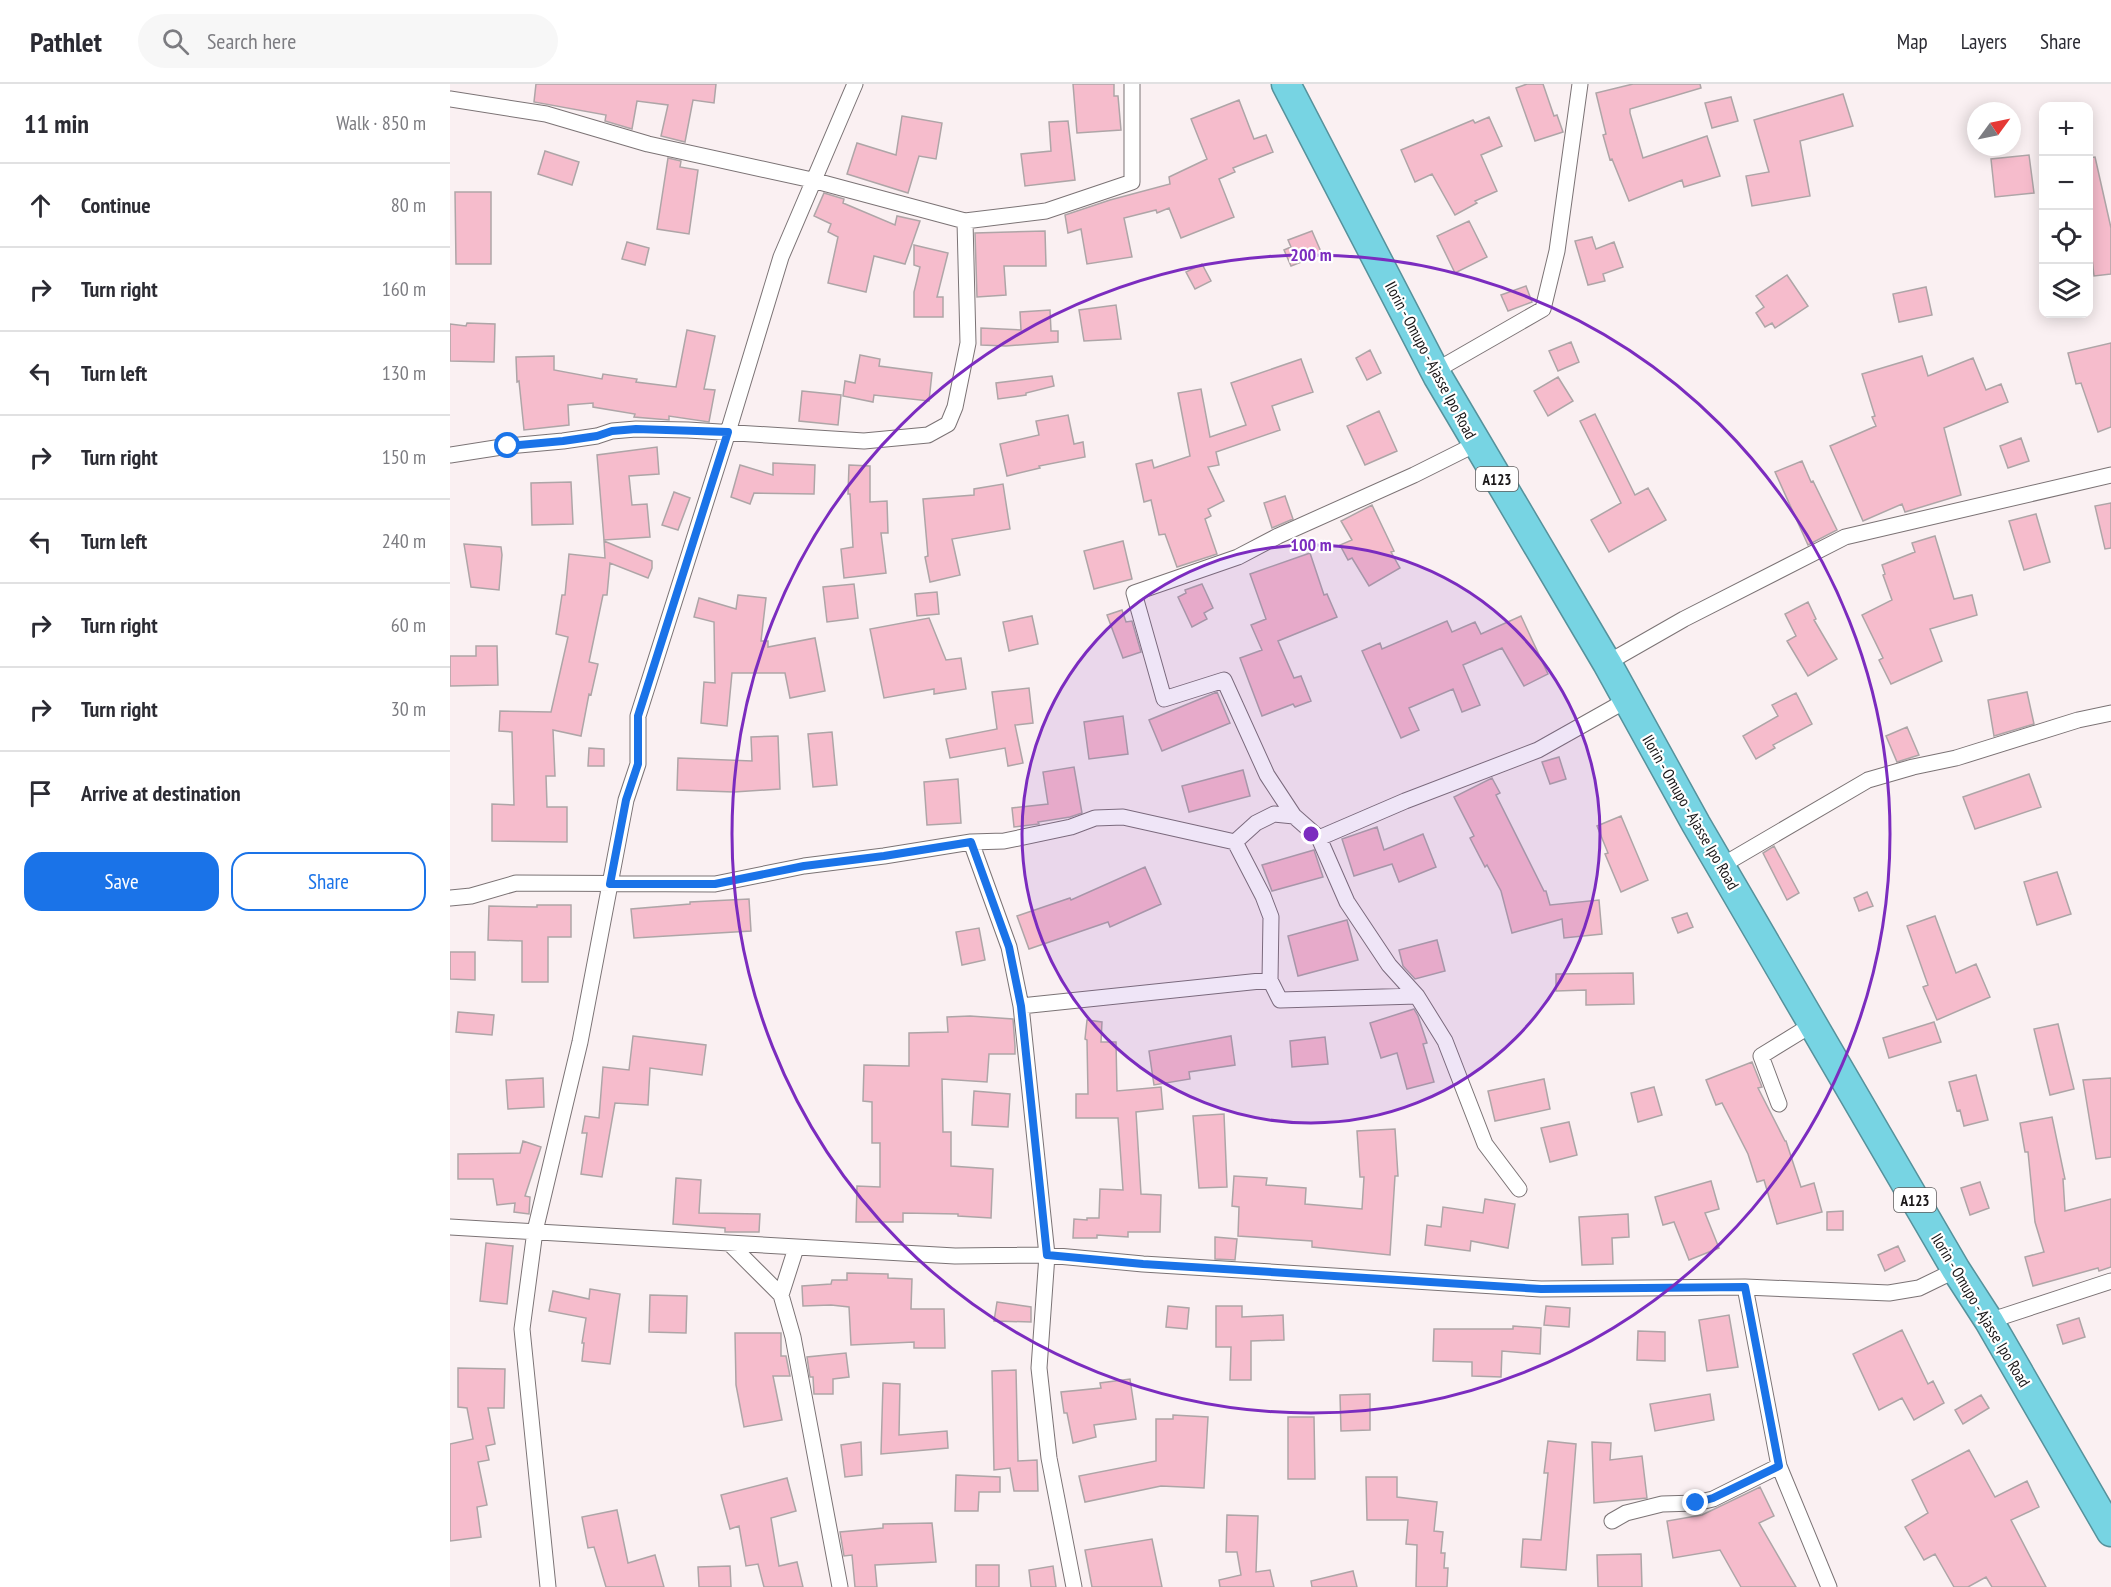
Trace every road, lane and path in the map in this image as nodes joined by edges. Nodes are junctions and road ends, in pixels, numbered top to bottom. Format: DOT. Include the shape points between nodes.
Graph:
graph roads {
  1 [pos="855,84"];
  2 [pos="1132,84"];
  3 [pos="1286,84"];
  4 [pos="1580,84"];
  5 [pos="450,99"];
  6 [pos="812,180"];
  7 [pos="965,221"];
  8 [pos="1435,371"];
  9 [pos="728,432"];
  10 [pos="1476,444"];
  11 [pos="450,455"];
  12 [pos="2111,475"];
  13 [pos="1607,663"];
  14 [pos="1627,700"];
  15 [pos="2111,713"];
  16 [pos="1294,816"];
  17 [pos="1319,838"];
  18 [pos="971,842"];
  19 [pos="1235,842"];
  20 [pos="1721,866"];
  21 [pos="610,884"];
  22 [pos="450,898"];
  23 [pos="1270,980"];
  24 [pos="1417,996"];
  25 [pos="1021,1006"];
  26 [pos="1813,1024"];
  27 [pos="1779,1104"];
  28 [pos="1519,1190"];
  29 [pos="450,1227"];
  30 [pos="535,1231"];
  31 [pos="730,1244"];
  32 [pos="796,1248"];
  33 [pos="1047,1255"];
  34 [pos="1956,1270"];
  35 [pos="2111,1281"];
  36 [pos="1745,1287"];
  37 [pos="781,1295"];
  38 [pos="1989,1321"];
  39 [pos="1779,1466"];
  40 [pos="1612,1521"];
  41 [pos="2111,1532"];
  42 [pos="548,1587"];
  43 [pos="840,1587"];
  44 [pos="1074,1587"];
  45 [pos="1829,1587"];
  1 -- 6 [label="street"];
  2 -- 7 [label="street" via="1132,182 1046,211"];
  3 -- 8 [label="highway, Ilorin - Omupo - Ajasse Ipo Road / A123"];
  4 -- 8 [label="street" via="1557,251 1543,309"];
  5 -- 6 [label="street" via="546,114 648,144"];
  6 -- 7 [label="street"];
  6 -- 9 [label="street" via="781,257"];
  7 -- 9 [label="street" via="968,343 948,424 928,435 864,441"];
  8 -- 10 [label="highway, Ilorin - Omupo - Ajasse Ipo Road / A123"];
  9 -- 11 [label="street" via="636,429"];
  9 -- 21 [label="street" via="638,716 638,764 626,800"];
  10 -- 13 [label="highway, Ilorin - Omupo - Ajasse Ipo Road / A123"];
  10 -- 16 [label="street" via="1238,557 1134,593 1164,699 1224,681 1267,775"];
  12 -- 13 [label="street" via="1845,537"];
  13 -- 14 [label="highway, Ilorin - Omupo - Ajasse Ipo Road / A123"];
  14 -- 17 [label="street" via="1538,750"];
  14 -- 20 [label="highway, Ilorin - Omupo - Ajasse Ipo Road / A123"];
  15 -- 20 [label="street" via="1868,780"];
  16 -- 17 [label="street"];
  16 -- 19 [label="street" via="1274,814 1256,823"];
  17 -- 24 [label="street" via="1347,902 1389,965"];
  18 -- 19 [label="street" via="1004,841 1095,818 1123,817"];
  18 -- 21 [label="street" via="804,866 715,884"];
  18 -- 25 [label="street" via="1009,947"];
  19 -- 23 [label="street" via="1271,917"];
  20 -- 26 [label="highway, Ilorin - Omupo - Ajasse Ipo Road / A123"];
  21 -- 22 [label="street" via="516,884"];
  21 -- 30 [label="street" via="580,1042"];
  23 -- 24 [label="street" via="1280,1000"];
  23 -- 25 [label="street"];
  24 -- 28 [label="street" via="1445,1041 1485,1144"];
  25 -- 33 [label="street"];
  26 -- 27 [label="street" via="1761,1056"];
  26 -- 34 [label="highway, Ilorin - Omupo - Ajasse Ipo Road / A123"];
  29 -- 30 [label="street"];
  30 -- 31 [label="street"];
  30 -- 42 [label="street" via="522,1329"];
  31 -- 32 [label="street"];
  31 -- 37 [label="street"];
  32 -- 33 [label="street" via="955,1256"];
  32 -- 37 [label="street"];
  33 -- 36 [label="street" via="1541,1289"];
  33 -- 44 [label="street" via="1039,1368 1049,1458"];
  34 -- 36 [label="street" via="1919,1288 1889,1293"];
  34 -- 38 [label="highway, Ilorin - Omupo - Ajasse Ipo Road / A123"];
  35 -- 38 [label="street"];
  36 -- 39 [label="street"];
  37 -- 43 [label="street" via="793,1336"];
  38 -- 41 [label="highway, Ilorin - Omupo - Ajasse Ipo Road / A123"];
  39 -- 40 [label="street" via="1713,1498 1653,1506"];
  39 -- 45 [label="street"];
}
